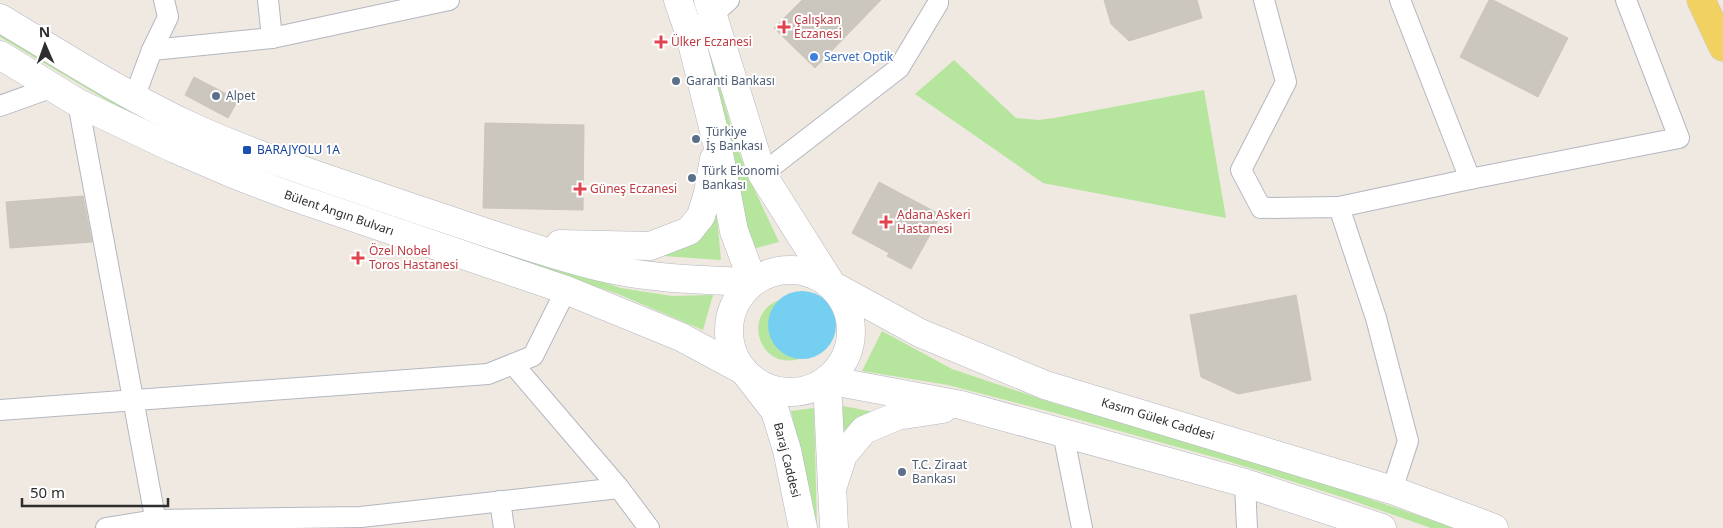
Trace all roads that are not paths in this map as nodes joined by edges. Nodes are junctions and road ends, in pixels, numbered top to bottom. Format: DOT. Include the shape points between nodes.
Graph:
graph roads {
  1 [pos="164,0"];
  2 [pos="268,0"];
  3 [pos="449,0"];
  4 [pos="678,0"];
  5 [pos="938,0"];
  6 [pos="1264,0"];
  7 [pos="1400,0"];
  8 [pos="1626,0"];
  9 [pos="1701,0"];
  10 [pos="717,5"];
  11 [pos="0,18"];
  12 [pos="690,35"];
  13 [pos="272,38"];
  14 [pos="1723,47"];
  15 [pos="152,50"];
  16 [pos="0,55"];
  17 [pos="53,87"];
  18 [pos="134,98"];
  19 [pos="78,103"];
  20 [pos="0,106"];
  21 [pos="717,143"];
  22 [pos="762,174"];
  23 [pos="1470,179"];
  24 [pos="1339,207"];
  25 [pos="516,242"];
  26 [pos="753,282"];
  27 [pos="832,285"];
  28 [pos="566,290"];
  29 [pos="513,364"];
  30 [pos="744,372"];
  31 [pos="827,380"];
  32 [pos="134,400"];
  33 [pos="961,406"];
  34 [pos="0,410"];
  35 [pos="1063,434"];
  36 [pos="1245,483"];
  37 [pos="619,488"];
  38 [pos="832,489"];
  39 [pos="1392,490"];
  40 [pos="500,501"];
  41 [pos="363,522"];
  42 [pos="156,524"];
  43 [pos="106,528"];
  44 [pos="504,528"];
  45 [pos="649,528"];
  46 [pos="803,528"];
  47 [pos="834,528"];
  48 [pos="1082,528"];
  49 [pos="1247,528"];
  50 [pos="1382,528"];
  51 [pos="1494,528"];
  1 -- 15 [label="street" via="168,17"];
  2 -- 13 [label="street"];
  3 -- 13 [label="street"];
  4 -- 12 [label="main road"];
  5 -- 22 [label="street" via="899,68"];
  6 -- 24 [label="street" via="1286,82 1241,170 1261,208"];
  7 -- 23 [label="street"];
  8 -- 23 [label="street" via="1679,138"];
  9 -- 14 [label="main road"];
  10 -- 12 [label="street"];
  10 -- 22 [label="main road"];
  11 -- 18 [label="main road"];
  12 -- 21 [label="main road"];
  13 -- 15 [label="street"];
  15 -- 18 [label="street"];
  16 -- 17 [label="main road, Bülent Angın Bulvarı"];
  17 -- 19 [label="main road, Bülent Angın Bulvarı"];
  17 -- 20 [label="street"];
  18 -- 25 [label="main road" via="247,150"];
  19 -- 28 [label="main road, Bülent Angın Bulvarı" via="175,149 279,192"];
  19 -- 32 [label="street"];
  21 -- 25 [label="main road" via="706,201 701,216 689,231 650,246"];
  21 -- 26 [label="main road" via="734,231"];
  22 -- 27 [label="main road"];
  23 -- 24 [label="street"];
  24 -- 39 [label="street" via="1376,318 1408,441"];
  25 -- 26 [label="main road" via="597,266 670,278"];
  26 -- 27 [label="main road" via="772,272 793,269 814,274"];
  26 -- 30 [label="main road" via="738,298 730,317 729,336 734,355"];
  27 -- 31 [label="main road" via="845,302 852,322 851,343 844,362"];
  27 -- 39 [label="main road, Kasım Gülek Caddesi" via="920,333 1045,385"];
  28 -- 29 [label="street" via="533,356"];
  28 -- 30 [label="main road, Bülent Angın Bulvarı" via="681,337"];
  29 -- 32 [label="street" via="488,374"];
  29 -- 37 [label="street"];
  30 -- 31 [label="main road" via="759,384 777,391 797,392"];
  30 -- 46 [label="main road, Baraj Caddesi" via="775,411 787,450"];
  31 -- 33 [label="main road"];
  31 -- 38 [label="main road"];
  32 -- 34 [label="street"];
  32 -- 42 [label="street"];
  33 -- 35 [label="main road"];
  33 -- 38 [label="main road" via="897,416 864,430 843,456"];
  35 -- 36 [label="main road"];
  35 -- 48 [label="street"];
  36 -- 49 [label="street"];
  36 -- 50 [label="main road"];
  37 -- 40 [label="street"];
  37 -- 45 [label="street"];
  38 -- 47 [label="main road"];
  39 -- 51 [label="main road, Kasım Gülek Caddesi"];
  40 -- 41 [label="street"];
  40 -- 44 [label="street"];
  41 -- 42 [label="street"];
  42 -- 43 [label="street"];
}
